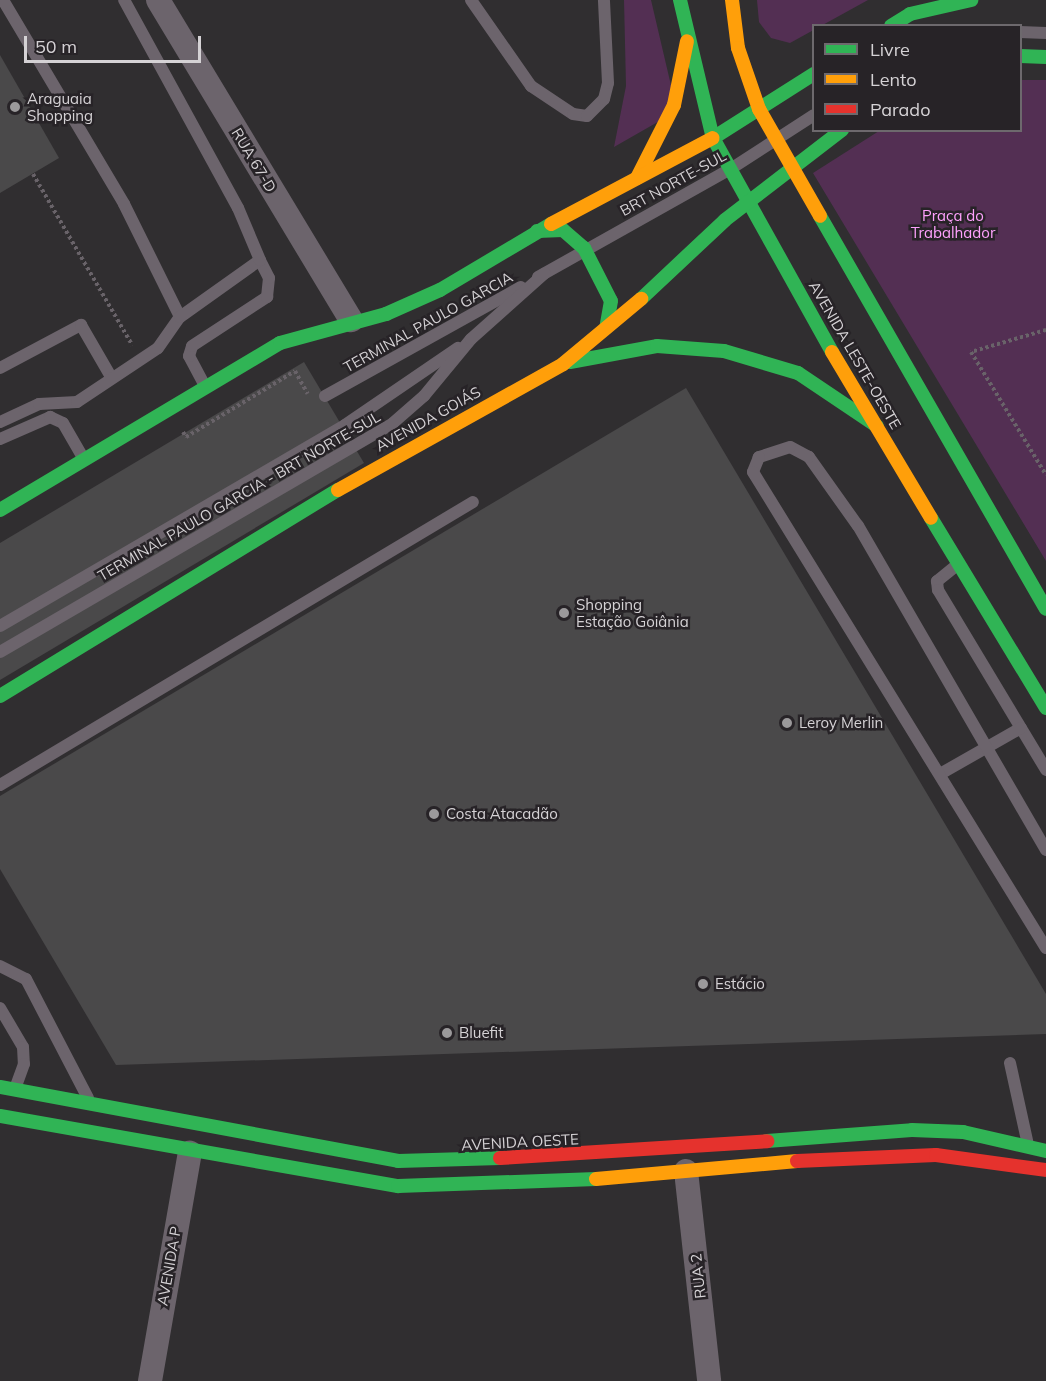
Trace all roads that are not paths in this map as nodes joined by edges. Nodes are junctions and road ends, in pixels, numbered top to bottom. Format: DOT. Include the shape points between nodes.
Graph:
graph roads {
  1 [pos="3,0"];
  2 [pos="124,0"];
  3 [pos="158,0"];
  4 [pos="471,0"];
  5 [pos="604,0"];
  6 [pos="680,0"];
  7 [pos="732,0"];
  8 [pos="971,0"];
  9 [pos="894,24"];
  10 [pos="1022,32"];
  11 [pos="1046,33"];
  12 [pos="687,41"];
  13 [pos="1022,56"];
  14 [pos="1046,57"];
  15 [pos="812,75"];
  16 [pos="759,109"];
  17 [pos="812,116"];
  18 [pos="839,132"];
  19 [pos="713,138"];
  20 [pos="776,140"];
  21 [pos="791,168"];
  22 [pos="729,170"];
  23 [pos="637,178"];
  24 [pos="752,203"];
  25 [pos="537,231"];
  26 [pos="584,248"];
  27 [pos="260,260"];
  28 [pos="545,273"];
  29 [pos="180,317"];
  30 [pos="351,320"];
  31 [pos="606,327"];
  32 [pos="471,339"];
  33 [pos="563,364"];
  34 [pos="0,368"];
  35 [pos="110,375"];
  36 [pos="206,387"];
  37 [pos="325,396"];
  38 [pos="0,422"];
  39 [pos="877,426"];
  40 [pos="0,439"];
  41 [pos="84,460"];
  42 [pos="473,502"];
  43 [pos="0,510"];
  44 [pos="958,564"];
  45 [pos="1046,609"];
  46 [pos="0,626"];
  47 [pos="0,652"];
  48 [pos="0,696"];
  49 [pos="1046,708"];
  50 [pos="1021,728"];
  51 [pos="984,749"];
  52 [pos="1046,770"];
  53 [pos="940,774"];
  54 [pos="0,784"];
  55 [pos="1046,850"];
  56 [pos="1046,948"];
  57 [pos="0,966"];
  58 [pos="0,1008"];
  59 [pos="1010,1063"];
  60 [pos="0,1087"];
  61 [pos="15,1090"];
  62 [pos="93,1106"];
  63 [pos="0,1116"];
  64 [pos="1028,1146"];
  65 [pos="1046,1151"];
  66 [pos="190,1152"];
  67 [pos="1046,1170"];
  68 [pos="686,1171"];
  69 [pos="150,1381"];
  70 [pos="709,1381"];
  1 -- 29 [label="lane" via="124,204"];
  2 -- 27 [label="lane" via="233,198"];
  3 -- 30 [label="street, RUA 67-D"];
  4 -- 5 [label="lane" via="531,86 573,114 587,116 604,99 608,83"];
  6 -- 12 [label="main road, AVENIDA LESTE-OESTE"];
  7 -- 16 [label="main road" via="738,48"];
  8 -- 9 [label="main road" via="910,14"];
  10 -- 11 [label="lane"];
  12 -- 19 [label="main road, AVENIDA LESTE-OESTE"];
  12 -- 23 [label="main road" via="675,105"];
  13 -- 14 [label="main road"];
  15 -- 16 [label="main road"];
  16 -- 19 [label="main road"];
  16 -- 20 [label="main road"];
  17 -- 20 [label="lane, BRT NORTE-SUL"];
  18 -- 21 [label="main road, AVENIDA GOIÁS"];
  19 -- 22 [label="main road, AVENIDA LESTE-OESTE"];
  19 -- 23 [label="main road"];
  20 -- 21 [label="main road"];
  20 -- 22 [label="lane, BRT NORTE-SUL"];
  21 -- 24 [label="main road, AVENIDA GOIÁS"];
  21 -- 45 [label="main road"];
  22 -- 24 [label="main road, AVENIDA LESTE-OESTE"];
  22 -- 26 [label="lane, BRT NORTE-SUL"];
  23 -- 25 [label="main road"];
  24 -- 31 [label="main road, AVENIDA GOIÁS" via="725,220"];
  24 -- 39 [label="main road, AVENIDA LESTE-OESTE"];
  25 -- 26 [label="main road" via="563,230"];
  25 -- 30 [label="main road" via="440,290 386,314"];
  26 -- 28 [label="lane, BRT NORTE-SUL"];
  26 -- 31 [label="main road" via="612,301"];
  27 -- 29 [label="lane"];
  27 -- 36 [label="lane" via="269,278 267,297 192,346 189,356"];
  28 -- 32 [label="lane, TERMINAL PAULO GARCIA - BRT NORTE-SUL"];
  28 -- 37 [label="lane, TERMINAL PAULO GARCIA"];
  29 -- 35 [label="lane" via="158,348"];
  30 -- 36 [label="main road" via="280,343"];
  31 -- 33 [label="main road, AVENIDA GOIÁS"];
  32 -- 46 [label="lane, TERMINAL PAULO GARCIA - BRT NORTE-SUL" via="332,433"];
  32 -- 47 [label="lane, TERMINAL PAULO GARCIA - BRT NORTE-SUL" via="424,396 393,423"];
  33 -- 39 [label="main road" via="657,346 724,351 798,374"];
  33 -- 48 [label="main road, AVENIDA GOIÁS" via="377,466"];
  34 -- 35 [label="lane" via="81,324"];
  35 -- 38 [label="lane" via="77,402 39,404"];
  36 -- 41 [label="main road"];
  39 -- 44 [label="main road, AVENIDA LESTE-OESTE"];
  40 -- 41 [label="lane" via="50,417 63,423"];
  41 -- 43 [label="main road"];
  42 -- 54 [label="lane"];
  44 -- 49 [label="main road, AVENIDA LESTE-OESTE"];
  44 -- 50 [label="lane" via="942,573 938,590"];
  50 -- 51 [label="lane"];
  50 -- 52 [label="lane"];
  51 -- 53 [label="lane"];
  51 -- 53 [label="lane" via="858,526 809,457 790,447 759,457 753,472"];
  51 -- 55 [label="lane"];
  53 -- 56 [label="lane"];
  57 -- 62 [label="lane" via="26,979"];
  58 -- 61 [label="lane" via="23,1047 24,1064"];
  59 -- 64 [label="lane"];
  60 -- 61 [label="main road, AVENIDA OESTE"];
  61 -- 62 [label="main road, AVENIDA OESTE"];
  62 -- 64 [label="main road, AVENIDA OESTE" via="398,1161 577,1156 912,1130 963,1132"];
  63 -- 66 [label="main road"];
  64 -- 65 [label="main road, AVENIDA OESTE"];
  66 -- 68 [label="main road" via="398,1186 456,1188"];
  66 -- 69 [label="street, AVENIDA P"];
  67 -- 68 [label="main road" via="936,1155"];
  68 -- 70 [label="street, RUA 2"];
}
